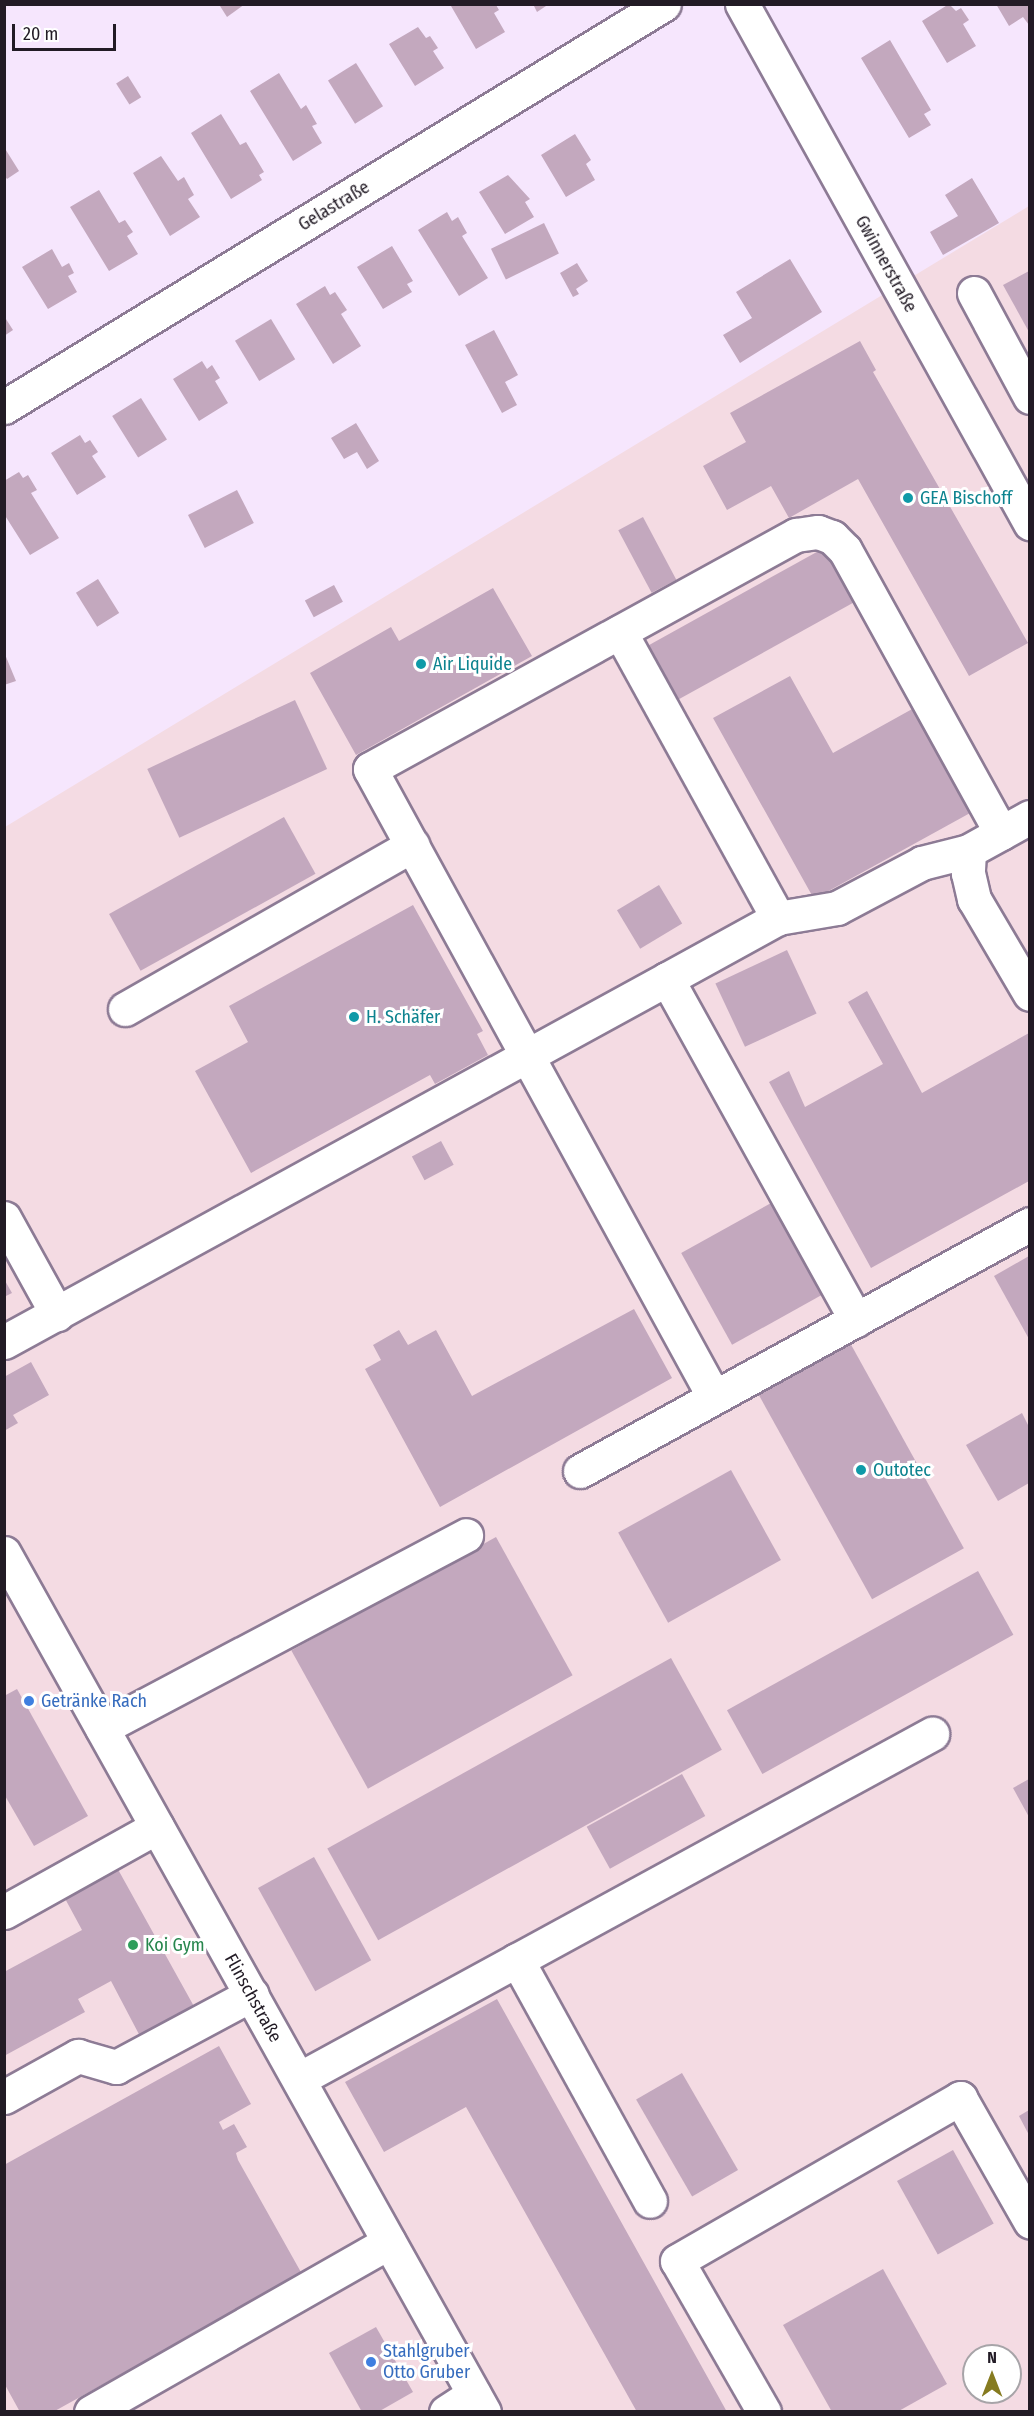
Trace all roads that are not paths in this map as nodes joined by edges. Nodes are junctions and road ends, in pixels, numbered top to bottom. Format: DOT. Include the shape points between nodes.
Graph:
graph roads {
  1 [pos="664,4"];
  2 [pos="742,5"];
  3 [pos="974,293"];
  4 [pos="1029,397"];
  5 [pos="4,407"];
  6 [pos="1029,523"];
  7 [pos="620,632"];
  8 [pos="1029,817"];
  9 [pos="1000,833"];
  10 [pos="412,845"];
  11 [pos="969,851"];
  12 [pos="778,918"];
  13 [pos="667,979"];
  14 [pos="1029,994"];
  15 [pos="125,1009"];
  16 [pos="528,1055"];
  17 [pos="4,1218"];
  18 [pos="1029,1224"];
  19 [pos="57,1314"];
  20 [pos="856,1320"];
  21 [pos="4,1342"];
  22 [pos="714,1397"];
  23 [pos="580,1471"];
  24 [pos="466,1535"];
  25 [pos="4,1553"];
  26 [pos="15,1597"];
  27 [pos="102,1728"];
  28 [pos="932,1734"];
  29 [pos="157,1827"];
  30 [pos="4,1912"];
  31 [pos="517,1960"];
  32 [pos="252,1994"];
  33 [pos="299,2079"];
  34 [pos="4,2097"];
  35 [pos="650,2201"];
  36 [pos="1029,2221"];
  37 [pos="388,2242"];
  38 [pos="479,2403"];
  39 [pos="91,2412"];
  40 [pos="446,2412"];
  41 [pos="764,2412"];
  1 -- 5 [label="street, Gelastraße"];
  2 -- 6 [label="street, Gwinnerstraße"];
  3 -- 4 [label="street"];
  7 -- 9 [label="street" via="796,535 818,532 832,537 845,550"];
  7 -- 10 [label="street" via="370,769"];
  7 -- 12 [label="street"];
  8 -- 9 [label="street"];
  9 -- 11 [label="street"];
  10 -- 15 [label="street"];
  10 -- 16 [label="street"];
  11 -- 12 [label="street" via="922,863 837,908"];
  11 -- 14 [label="street" via="968,873 974,899"];
  12 -- 13 [label="street"];
  13 -- 16 [label="street"];
  13 -- 20 [label="street"];
  16 -- 19 [label="street"];
  16 -- 22 [label="street"];
  17 -- 19 [label="street"];
  18 -- 20 [label="street"];
  19 -- 21 [label="street"];
  20 -- 22 [label="street"];
  22 -- 23 [label="street"];
  24 -- 27 [label="street"];
  25 -- 26 [label="street, Flinschstraße"];
  26 -- 27 [label="street, Flinschstraße"];
  27 -- 29 [label="street, Flinschstraße"];
  28 -- 31 [label="street"];
  29 -- 30 [label="street"];
  29 -- 32 [label="street, Flinschstraße"];
  31 -- 33 [label="street"];
  31 -- 35 [label="street"];
  32 -- 33 [label="street, Flinschstraße"];
  32 -- 34 [label="street" via="116,2067 78,2056"];
  33 -- 37 [label="street, Flinschstraße"];
  36 -- 41 [label="street" via="960,2098 677,2261"];
  37 -- 38 [label="street, Flinschstraße"];
  37 -- 39 [label="street"];
  38 -- 40 [label="street"];
}
